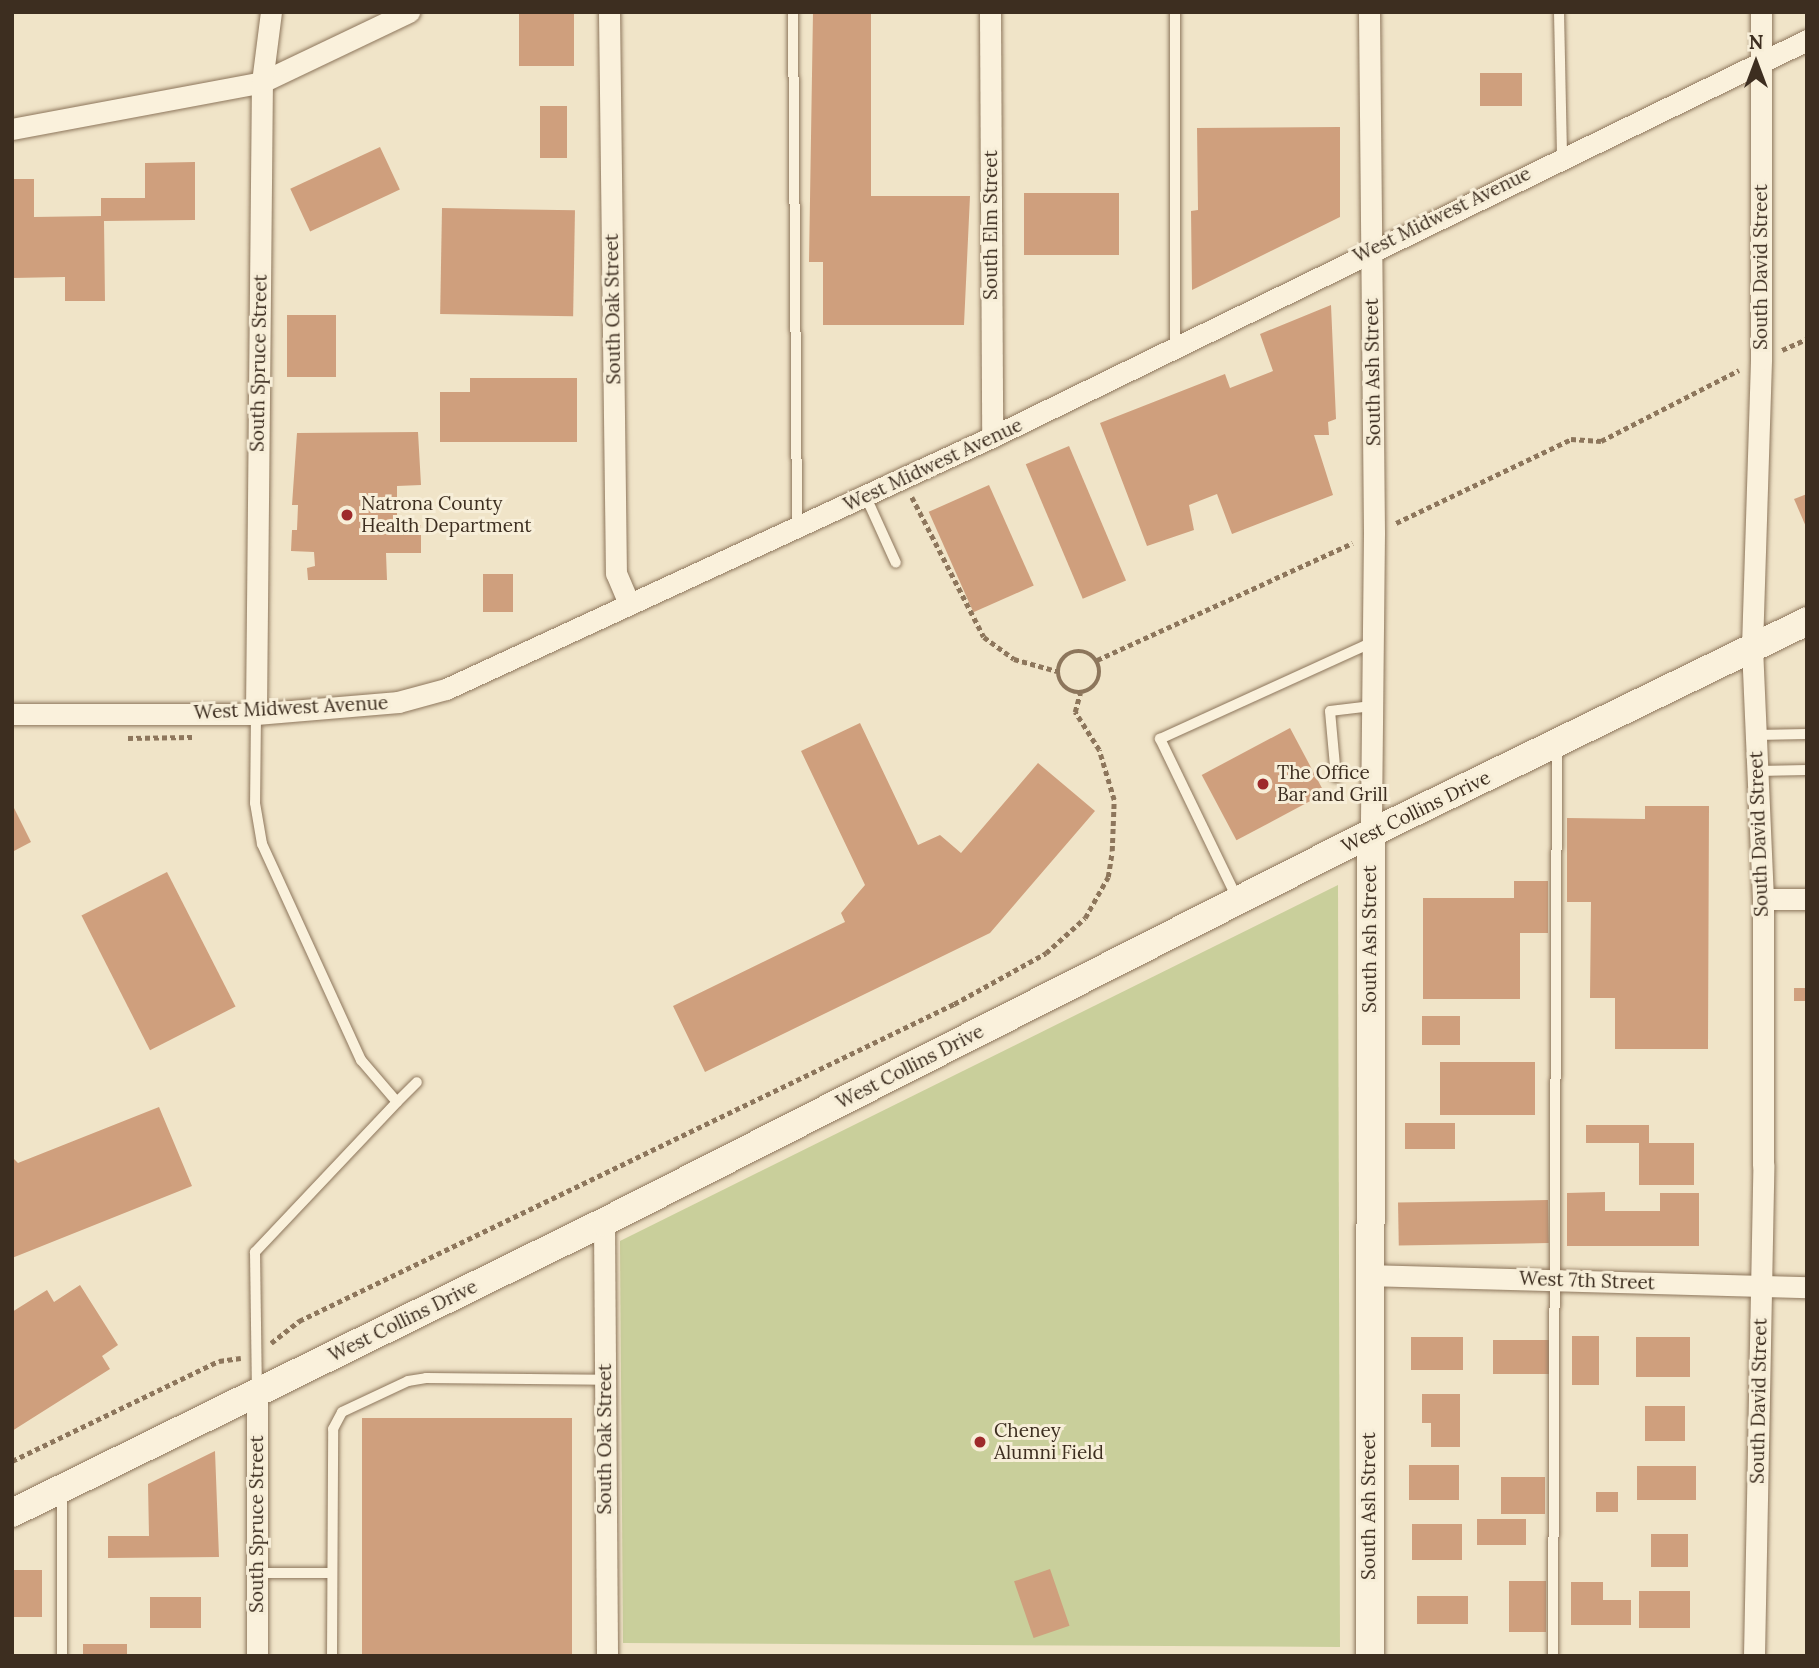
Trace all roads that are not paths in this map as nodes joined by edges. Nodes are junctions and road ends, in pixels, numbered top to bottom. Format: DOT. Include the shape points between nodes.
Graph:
graph roads {
  1 [pos="271,12"];
  2 [pos="409,12"];
  3 [pos="609,12"];
  4 [pos="793,12"];
  5 [pos="990,12"];
  6 [pos="1175,12"];
  7 [pos="1369,12"];
  8 [pos="1559,12"];
  9 [pos="1761,12"];
  10 [pos="1807,40"];
  11 [pos="1761,62"];
  12 [pos="262,82"];
  13 [pos="12,129"];
  14 [pos="1562,158"];
  15 [pos="1371,248"];
  16 [pos="1175,346"];
  17 [pos="992,438"];
  18 [pos="866,497"];
  19 [pos="797,530"];
  20 [pos="896,563"];
  21 [pos="629,603"];
  22 [pos="1807,621"];
  23 [pos="1373,642"];
  24 [pos="1752,647"];
  25 [pos="1372,706"];
  26 [pos="12,714"];
  27 [pos="256,714"];
  28 [pos="1807,734"];
  29 [pos="1756,735"];
  30 [pos="1557,744"];
  31 [pos="1807,770"];
  32 [pos="1758,771"];
  33 [pos="1336,777"];
  34 [pos="1371,833"];
  35 [pos="1763,899"];
  36 [pos="1807,899"];
  37 [pos="1238,901"];
  38 [pos="417,1082"];
  39 [pos="397,1102"];
  40 [pos="604,1222"];
  41 [pos="1367,1275"];
  42 [pos="1555,1279"];
  43 [pos="1762,1287"];
  44 [pos="1807,1287"];
  45 [pos="605,1380"];
  46 [pos="257,1392"];
  47 [pos="62,1488"];
  48 [pos="12,1513"];
  49 [pos="257,1573"];
  50 [pos="332,1573"];
  51 [pos="62,1656"];
  52 [pos="257,1656"];
  53 [pos="332,1656"];
  54 [pos="607,1656"];
  55 [pos="1370,1656"];
  56 [pos="1553,1656"];
  57 [pos="1754,1656"];
  1 -- 12 [label="street, South Spruce Street"];
  2 -- 12 [label="street"];
  3 -- 21 [label="street, South Oak Street" via="616,573"];
  4 -- 19 [label="lane"];
  5 -- 17 [label="street, South Elm Street"];
  6 -- 16 [label="lane"];
  7 -- 15 [label="street, South Ash Street"];
  8 -- 14 [label="lane"];
  9 -- 11 [label="street, South David Street"];
  10 -- 11 [label="street, West Midwest Avenue"];
  11 -- 14 [label="street, West Midwest Avenue"];
  11 -- 24 [label="street, South David Street" via="1761,359"];
  12 -- 13 [label="street"];
  12 -- 27 [label="street, South Spruce Street"];
  14 -- 15 [label="street, West Midwest Avenue"];
  15 -- 16 [label="street, West Midwest Avenue"];
  15 -- 23 [label="street, South Ash Street"];
  16 -- 17 [label="street, West Midwest Avenue"];
  17 -- 18 [label="street, West Midwest Avenue"];
  18 -- 19 [label="street, West Midwest Avenue"];
  18 -- 20 [label="lane"];
  19 -- 21 [label="street, West Midwest Avenue"];
  21 -- 27 [label="street, West Midwest Avenue" via="446,689 371,705"];
  22 -- 24 [label="main road, West Collins Drive"];
  23 -- 25 [label="street, South Ash Street"];
  23 -- 37 [label="lane" via="1160,739"];
  24 -- 29 [label="street, South David Street"];
  24 -- 30 [label="main road, West Collins Drive"];
  25 -- 33 [label="lane" via="1330,711"];
  25 -- 34 [label="street, South Ash Street"];
  26 -- 27 [label="street, West Midwest Avenue"];
  27 -- 39 [label="lane" via="255,803 262,844 361,1060"];
  28 -- 29 [label="lane"];
  29 -- 32 [label="street, South David Street"];
  30 -- 34 [label="main road, West Collins Drive"];
  30 -- 42 [label="lane"];
  31 -- 32 [label="lane"];
  32 -- 35 [label="street, South David Street"];
  34 -- 37 [label="main road, West Collins Drive"];
  34 -- 41 [label="main road, South Ash Street"];
  35 -- 36 [label="street"];
  35 -- 43 [label="street, South David Street"];
  37 -- 40 [label="main road, West Collins Drive"];
  38 -- 39 [label="lane"];
  39 -- 46 [label="lane" via="255,1252"];
  40 -- 45 [label="street, South Oak Street"];
  40 -- 46 [label="main road, West Collins Drive"];
  41 -- 42 [label="street, West 7th Street"];
  41 -- 55 [label="main road, South Ash Street"];
  42 -- 43 [label="street, West 7th Street"];
  42 -- 56 [label="lane"];
  43 -- 44 [label="street, West 7th Street"];
  43 -- 57 [label="street, South David Street"];
  45 -- 50 [label="lane" via="408,1381 342,1412 332,1429"];
  45 -- 54 [label="street, South Oak Street"];
  46 -- 47 [label="main road, West Collins Drive"];
  46 -- 49 [label="street, South Spruce Street"];
  47 -- 48 [label="main road, West Collins Drive"];
  47 -- 51 [label="lane"];
  49 -- 50 [label="lane"];
  49 -- 52 [label="street, South Spruce Street"];
  50 -- 53 [label="lane"];
}
